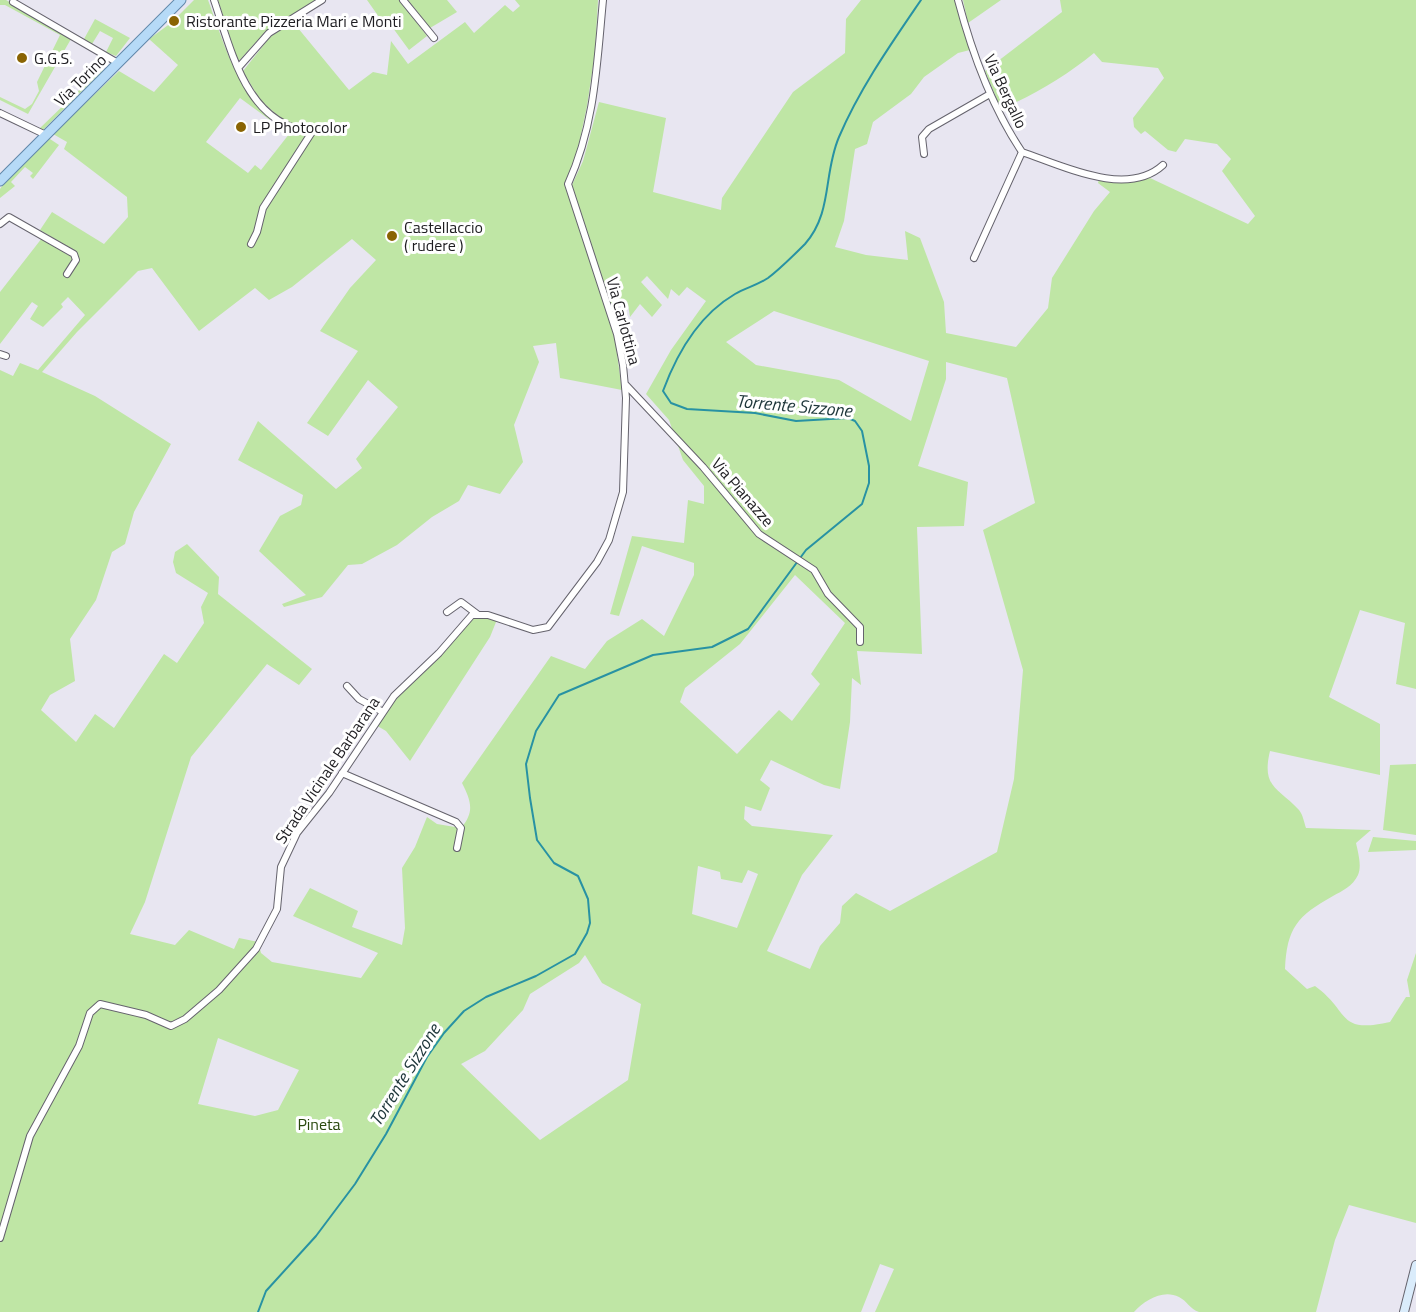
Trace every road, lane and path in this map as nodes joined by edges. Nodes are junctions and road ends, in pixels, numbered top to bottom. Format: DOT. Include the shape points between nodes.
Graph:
graph roads {
  1 [pos="181,0"];
  2 [pos="214,0"];
  3 [pos="322,0"];
  4 [pos="403,0"];
  5 [pos="603,0"];
  6 [pos="958,0"];
  7 [pos="13,2"];
  8 [pos="434,38"];
  9 [pos="118,63"];
  10 [pos="238,68"];
  11 [pos="990,93"];
  12 [pos="0,113"];
  13 [pos="46,135"];
  14 [pos="1022,152"];
  15 [pos="924,154"];
  16 [pos="1163,165"];
  17 [pos="0,181"];
  18 [pos="0,224"];
  19 [pos="251,244"];
  20 [pos="974,258"];
  21 [pos="67,274"];
  22 [pos="625,384"];
  23 [pos="447,612"];
  24 [pos="477,614"];
  25 [pos="860,642"];
  26 [pos="347,686"];
  27 [pos="383,712"];
  28 [pos="342,773"];
  29 [pos="457,848"];
  30 [pos="0,1238"];
  31 [pos="1416,1265"];
  32 [pos="1404,1312"];
  1 -- 9 [label="main road, Via Torino"];
  2 -- 10 [label="street"];
  3 -- 10 [label="street" via="269,33"];
  4 -- 8 [label="street"];
  5 -- 22 [label="street, Via Carlottina" via="592,110 581,156 568,184 617,334"];
  6 -- 11 [label="street, Via Bergallo"];
  7 -- 9 [label="street"];
  9 -- 13 [label="main road, Via Torino"];
  10 -- 19 [label="street" via="258,103 283,126 312,132 263,208"];
  11 -- 14 [label="street, Via Bergallo"];
  11 -- 15 [label="street" via="929,129 922,137"];
  12 -- 13 [label="street"];
  13 -- 17 [label="main road, Via Torino"];
  14 -- 16 [label="street, Via Bergallo" via="1124,182 1153,175"];
  14 -- 20 [label="street"];
  18 -- 21 [label="street" via="9,217 74,254 76,260"];
  22 -- 24 [label="street, Via Carlottina" via="623,492 609,540 597,562 548,627 533,630"];
  22 -- 25 [label="street, Via Pianazze" via="759,534 814,570 828,594 860,627"];
  23 -- 24 [label="street" via="461,602"];
  24 -- 27 [label="street, Strada Vicinale Barbarana" via="464,621"];
  26 -- 27 [label="street" via="359,699"];
  27 -- 28 [label="street, Strada Vicinale Barbarana"];
  28 -- 29 [label="street" via="456,822 461,833"];
  28 -- 30 [label="street, Strada Vicinale Barbarana" via="297,833 281,867 273,917 256,949 235,975 185,1019 171,1026 146,1015 100,1004 90,1012 79,1046 30,1136"];
  31 -- 32 [label="street"];
}
